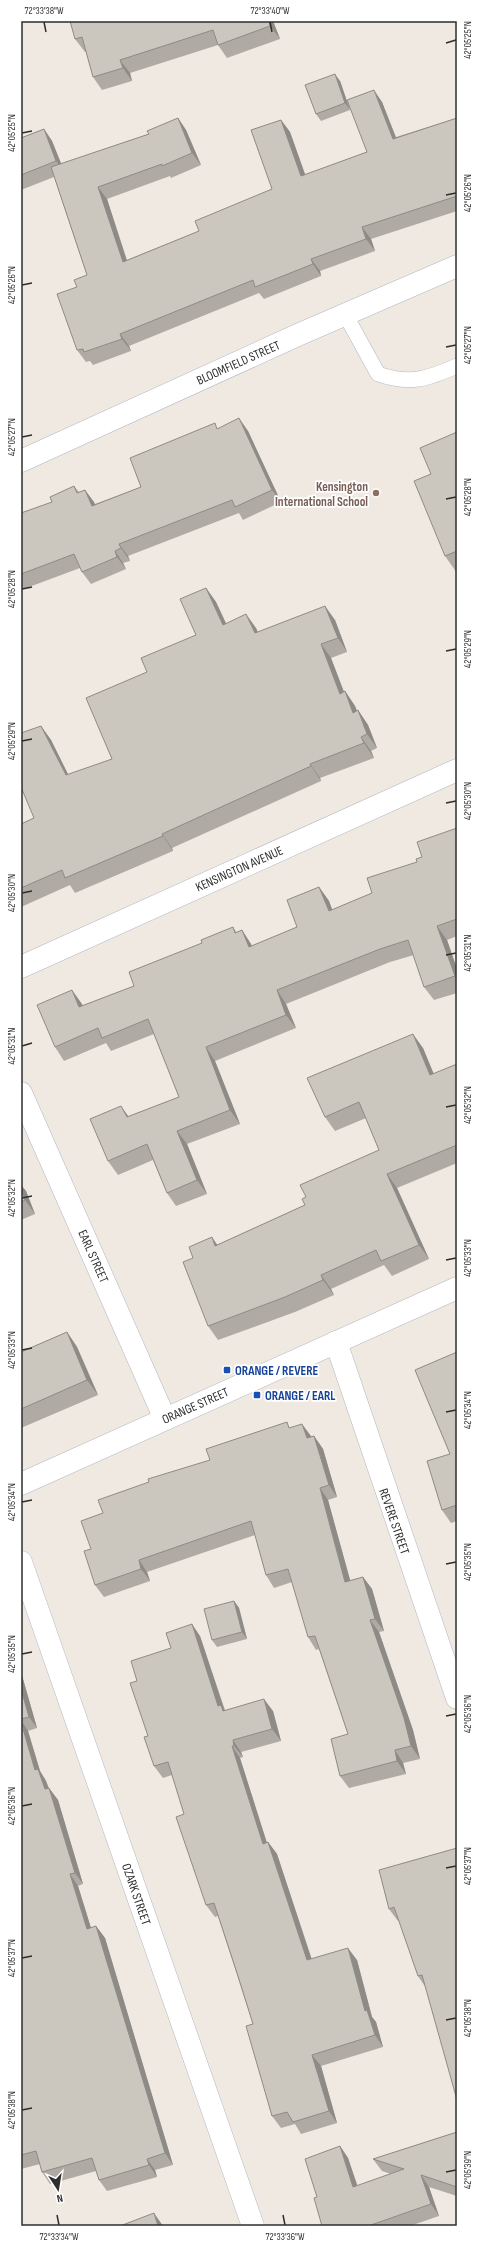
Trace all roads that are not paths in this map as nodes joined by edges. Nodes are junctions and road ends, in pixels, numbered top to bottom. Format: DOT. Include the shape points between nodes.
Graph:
graph roads {
  1 [pos="457,266"];
  2 [pos="346,314"];
  3 [pos="457,366"];
  4 [pos="21,461"];
  5 [pos="457,770"];
  6 [pos="21,967"];
  7 [pos="21,1094"];
  8 [pos="457,1288"];
  9 [pos="336,1342"];
  10 [pos="165,1419"];
  11 [pos="21,1484"];
  12 [pos="21,1562"];
  13 [pos="457,1698"];
  14 [pos="253,2226"];
  1 -- 2 [label="street, BLOOMFIELD STREET"];
  2 -- 3 [label="lane" via="378,374 404,381 419,380"];
  2 -- 4 [label="street, BLOOMFIELD STREET"];
  5 -- 6 [label="street, KENSINGTON AVENUE"];
  7 -- 10 [label="street, EARL STREET"];
  8 -- 9 [label="street, ORANGE STREET"];
  9 -- 10 [label="street, ORANGE STREET"];
  9 -- 13 [label="street, REVERE STREET"];
  10 -- 11 [label="street, ORANGE STREET"];
  12 -- 14 [label="street, OZARK STREET"];
}
